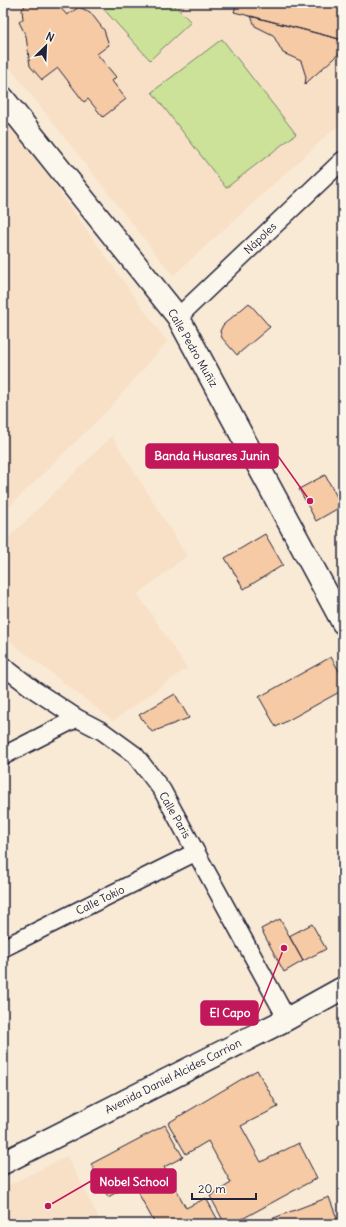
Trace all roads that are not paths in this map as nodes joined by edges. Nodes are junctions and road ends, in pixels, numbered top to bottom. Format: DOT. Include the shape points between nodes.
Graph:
graph roads {
  1 [pos="3,98"];
  2 [pos="343,160"];
  3 [pos="178,317"];
  4 [pos="340,610"];
  5 [pos="3,666"];
  6 [pos="77,718"];
  7 [pos="3,756"];
  8 [pos="196,852"];
  9 [pos="3,948"];
  10 [pos="343,988"];
  11 [pos="287,1019"];
  12 [pos="3,1163"];
  1 -- 3 [label="street, Calle Pedro Muñiz"];
  2 -- 3 [label="street, Nápoles"];
  3 -- 4 [label="street, Calle Pedro Muñiz"];
  5 -- 6 [label="street, Calle Paris"];
  6 -- 7 [label="street"];
  6 -- 8 [label="street, Calle Paris" via="102,731 135,755 162,790"];
  8 -- 9 [label="street, Calle Tokio"];
  8 -- 11 [label="street, Calle Paris"];
  10 -- 11 [label="street, Avenida Daniel Alcides Carrion"];
  11 -- 12 [label="street, Avenida Daniel Alcides Carrion"];
}
